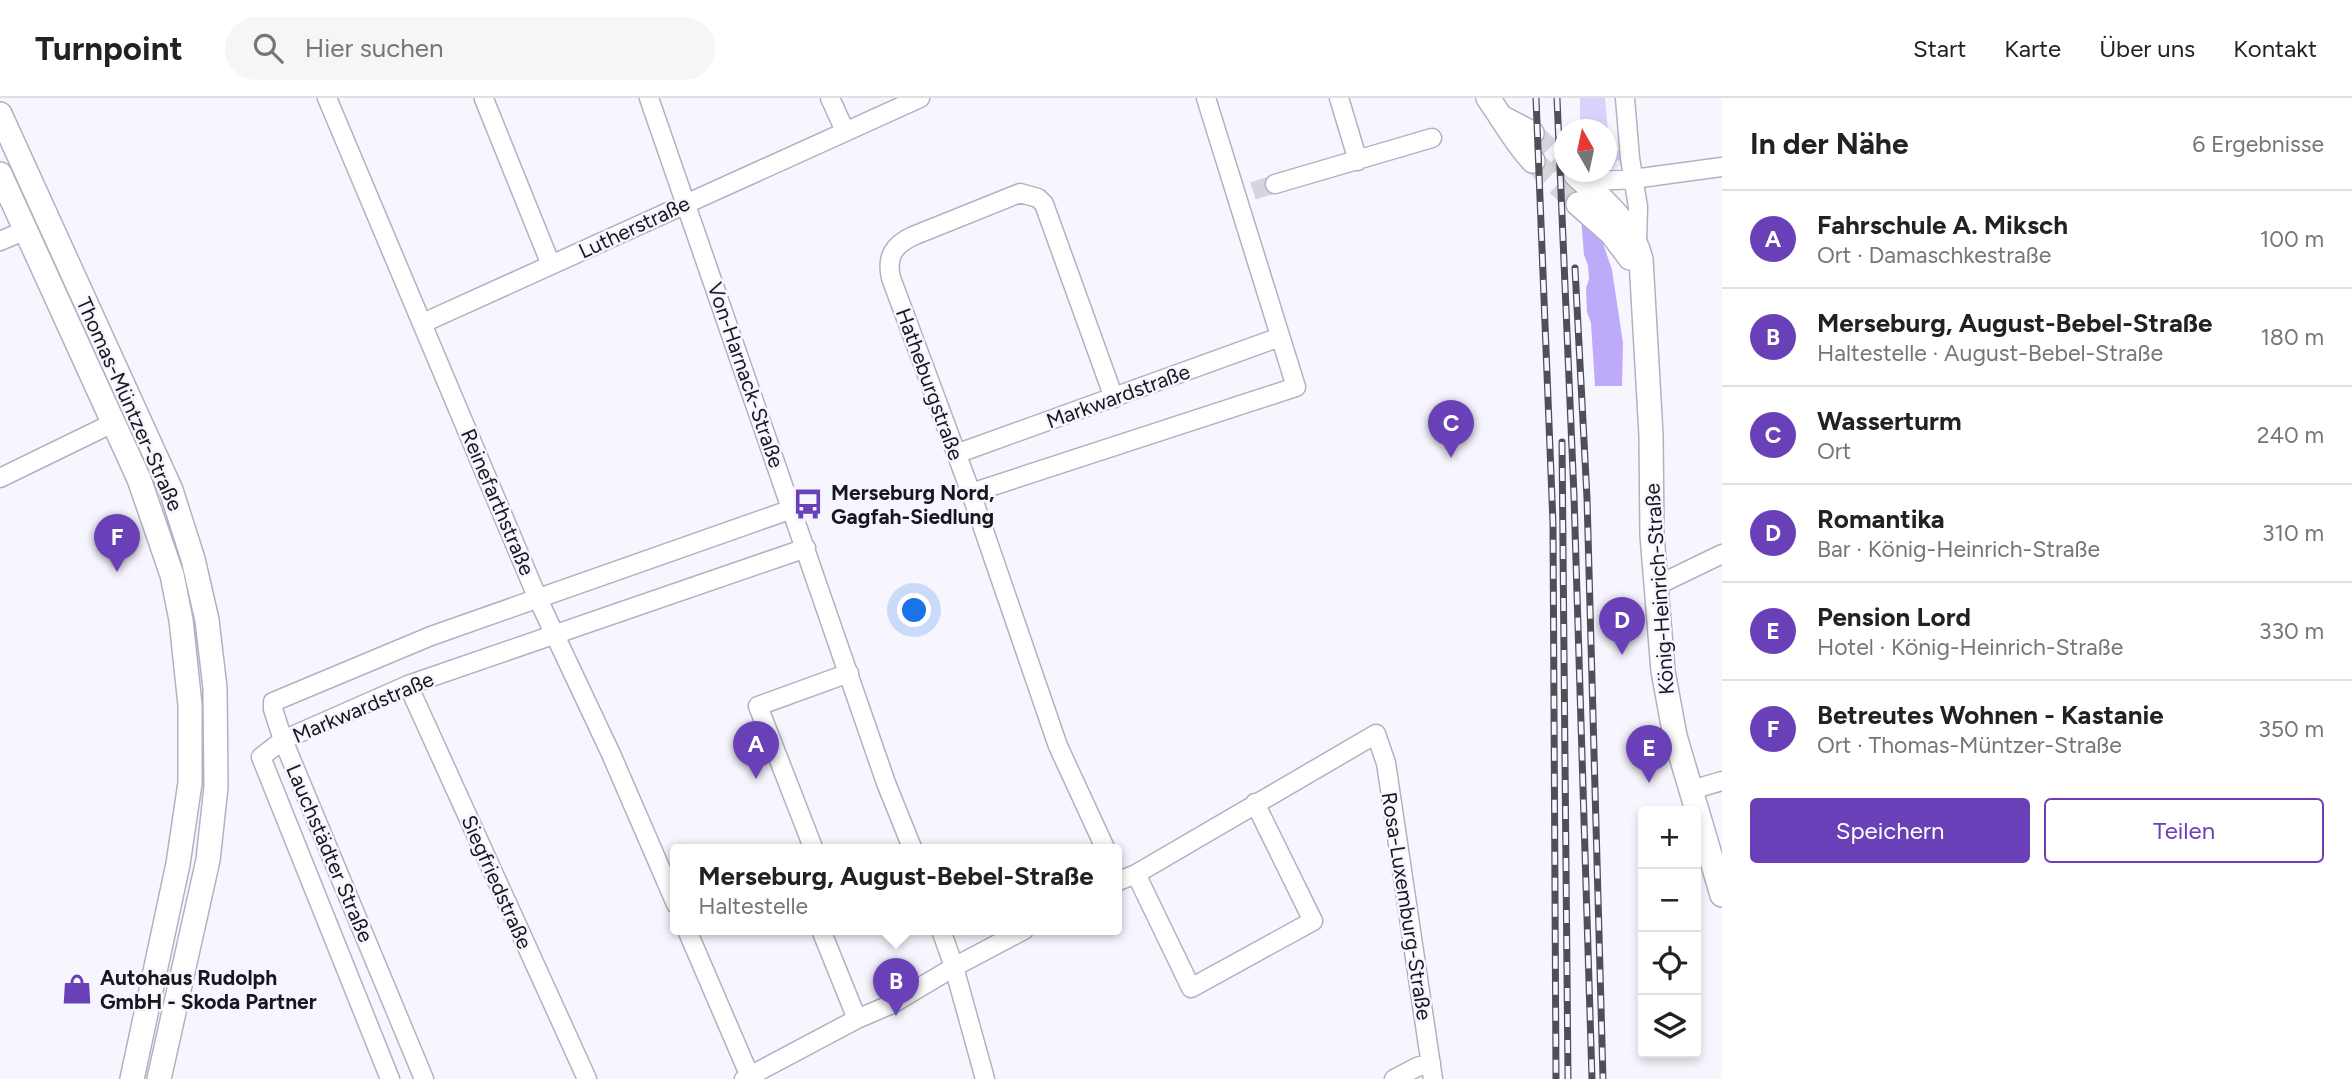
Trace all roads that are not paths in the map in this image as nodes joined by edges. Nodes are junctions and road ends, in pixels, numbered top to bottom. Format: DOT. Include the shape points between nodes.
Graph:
graph roads {
  1 [pos="327,98"];
  2 [pos="649,98"];
  3 [pos="830,98"];
  4 [pos="920,98"];
  5 [pos="1206,98"];
  6 [pos="1339,98"];
  7 [pos="1488,98"];
  8 [pos="1625,98"];
  9 [pos="484,99"];
  10 [pos="0,114"];
  11 [pos="1503,118"];
  12 [pos="845,131"];
  13 [pos="1532,133"];
  14 [pos="1432,138"];
  15 [pos="1358,161"];
  16 [pos="1533,161"];
  17 [pos="1722,167"];
  18 [pos="0,174"];
  19 [pos="1633,179"];
  20 [pos="1275,184"];
  21 [pos="1580,188"];
  22 [pos="686,203"];
  23 [pos="26,230"];
  24 [pos="0,242"];
  25 [pos="1637,242"];
  26 [pos="551,265"];
  27 [pos="1641,275"];
  28 [pos="424,323"];
  29 [pos="1280,337"];
  30 [pos="1114,398"];
  31 [pos="115,422"];
  32 [pos="956,454"];
  33 [pos="0,478"];
  34 [pos="971,493"];
  35 [pos="792,509"];
  36 [pos="806,548"];
  37 [pos="1722,554"];
  38 [pos="1656,586"];
  39 [pos="538,599"];
  40 [pos="556,635"];
  41 [pos="849,673"];
  42 [pos="408,685"];
  43 [pos="284,740"];
  44 [pos="1722,780"];
  45 [pos="1691,790"];
  46 [pos="1255,803"];
  47 [pos="812,844"];
  48 [pos="910,844"];
  49 [pos="1103,844"];
  50 [pos="1122,877"];
  51 [pos="670,890"];
  52 [pos="1722,895"];
  53 [pos="689,935"];
  54 [pos="823,935"];
  55 [pos="943,935"];
  56 [pos="1015,935"];
  57 [pos="954,967"];
  58 [pos="857,1019"];
  59 [pos="1432,1071"];
  60 [pos="748,1078"];
  61 [pos="132,1079"];
  62 [pos="159,1079"];
  63 [pos="390,1079"];
  64 [pos="424,1079"];
  65 [pos="587,1079"];
  66 [pos="985,1079"];
  67 [pos="1394,1079"];
  1 -- 28 [label="street, Reinefarthstraße"];
  2 -- 22 [label="street, Von-Harnack-Straße"];
  3 -- 12 [label="street"];
  4 -- 12 [label="street, Lutherstraße"];
  5 -- 29 [label="street" via="1244,194"];
  6 -- 15 [label="street"];
  7 -- 11 [label="main road"];
  8 -- 19 [label="street, König-Heinrich-Straße"];
  9 -- 26 [label="street"];
  10 -- 62 [label="main road, Thomas-Müntzer-Straße" via="171,490 207,620 215,688 216,787 208,860"];
  11 -- 13 [label="main road"];
  11 -- 16 [label="main road" via="1516,144"];
  12 -- 22 [label="street, Lutherstraße"];
  14 -- 15 [label="street"];
  15 -- 20 [label="street"];
  17 -- 19 [label="street"];
  18 -- 23 [label="main road, Thomas-Müntzer-Straße"];
  19 -- 21 [label="street" via="1596,181"];
  19 -- 25 [label="street, König-Heinrich-Straße"];
  21 -- 25 [label="main road, König-Heinrich-Straße" via="1613,210"];
  21 -- 27 [label="main road, König-Heinrich-Straße"];
  22 -- 26 [label="street, Lutherstraße"];
  22 -- 35 [label="street, Von-Harnack-Straße"];
  23 -- 24 [label="street"];
  23 -- 31 [label="main road, Thomas-Müntzer-Straße"];
  25 -- 27 [label="main road, König-Heinrich-Straße"];
  26 -- 28 [label="street, Lutherstraße"];
  27 -- 38 [label="main road, König-Heinrich-Straße"];
  28 -- 39 [label="street, Reinefarthstraße"];
  29 -- 30 [label="street, Markwardstraße"];
  29 -- 34 [label="street" via="1296,387"];
  30 -- 32 [label="street, Markwardstraße"];
  30 -- 32 [label="street, Hatheburgstraße" via="1044,204 1020,193 900,242 888,264"];
  31 -- 33 [label="street"];
  31 -- 61 [label="main road, Thomas-Müntzer-Straße" via="172,576 190,705 190,783 178,864"];
  32 -- 34 [label="street, Hatheburgstraße"];
  34 -- 49 [label="street, Hatheburgstraße" via="1058,746"];
  35 -- 36 [label="street, Von-Harnack-Straße"];
  35 -- 39 [label="street, Markwardstraße"];
  36 -- 40 [label="street, Markwardstraße"];
  36 -- 41 [label="street, Von-Harnack-Straße"];
  37 -- 38 [label="street"];
  38 -- 45 [label="main road, König-Heinrich-Straße" via="1667,703"];
  39 -- 40 [label="street, Reinefarthstraße"];
  39 -- 43 [label="street, Markwardstraße" via="431,636 273,702"];
  40 -- 42 [label="street, Markwardstraße"];
  40 -- 51 [label="street, Reinefarthstraße"];
  41 -- 47 [label="street" via="758,706"];
  41 -- 48 [label="street, Von-Harnack-Straße"];
  42 -- 43 [label="street, Markwardstraße"];
  42 -- 65 [label="street, Siegfriedstraße"];
  43 -- 63 [label="street, Lauchstädter Straße" via="261,757"];
  43 -- 64 [label="street, Lauchstädter Straße"];
  44 -- 45 [label="street"];
  45 -- 52 [label="main road, König-Heinrich-Straße"];
  46 -- 50 [label="street"];
  46 -- 50 [label="street" via="1313,921 1191,988"];
  46 -- 59 [label="street, Rosa-Luxemburg-Straße" via="1376,734 1386,763"];
  53 -- 60 [label="street"];
  54 -- 58 [label="street"];
  55 -- 57 [label="street"];
  56 -- 57 [label="street"];
  57 -- 58 [label="street"];
  57 -- 66 [label="street"];
  58 -- 60 [label="street"];
  59 -- 67 [label="street" via="1417,1067"];
}
